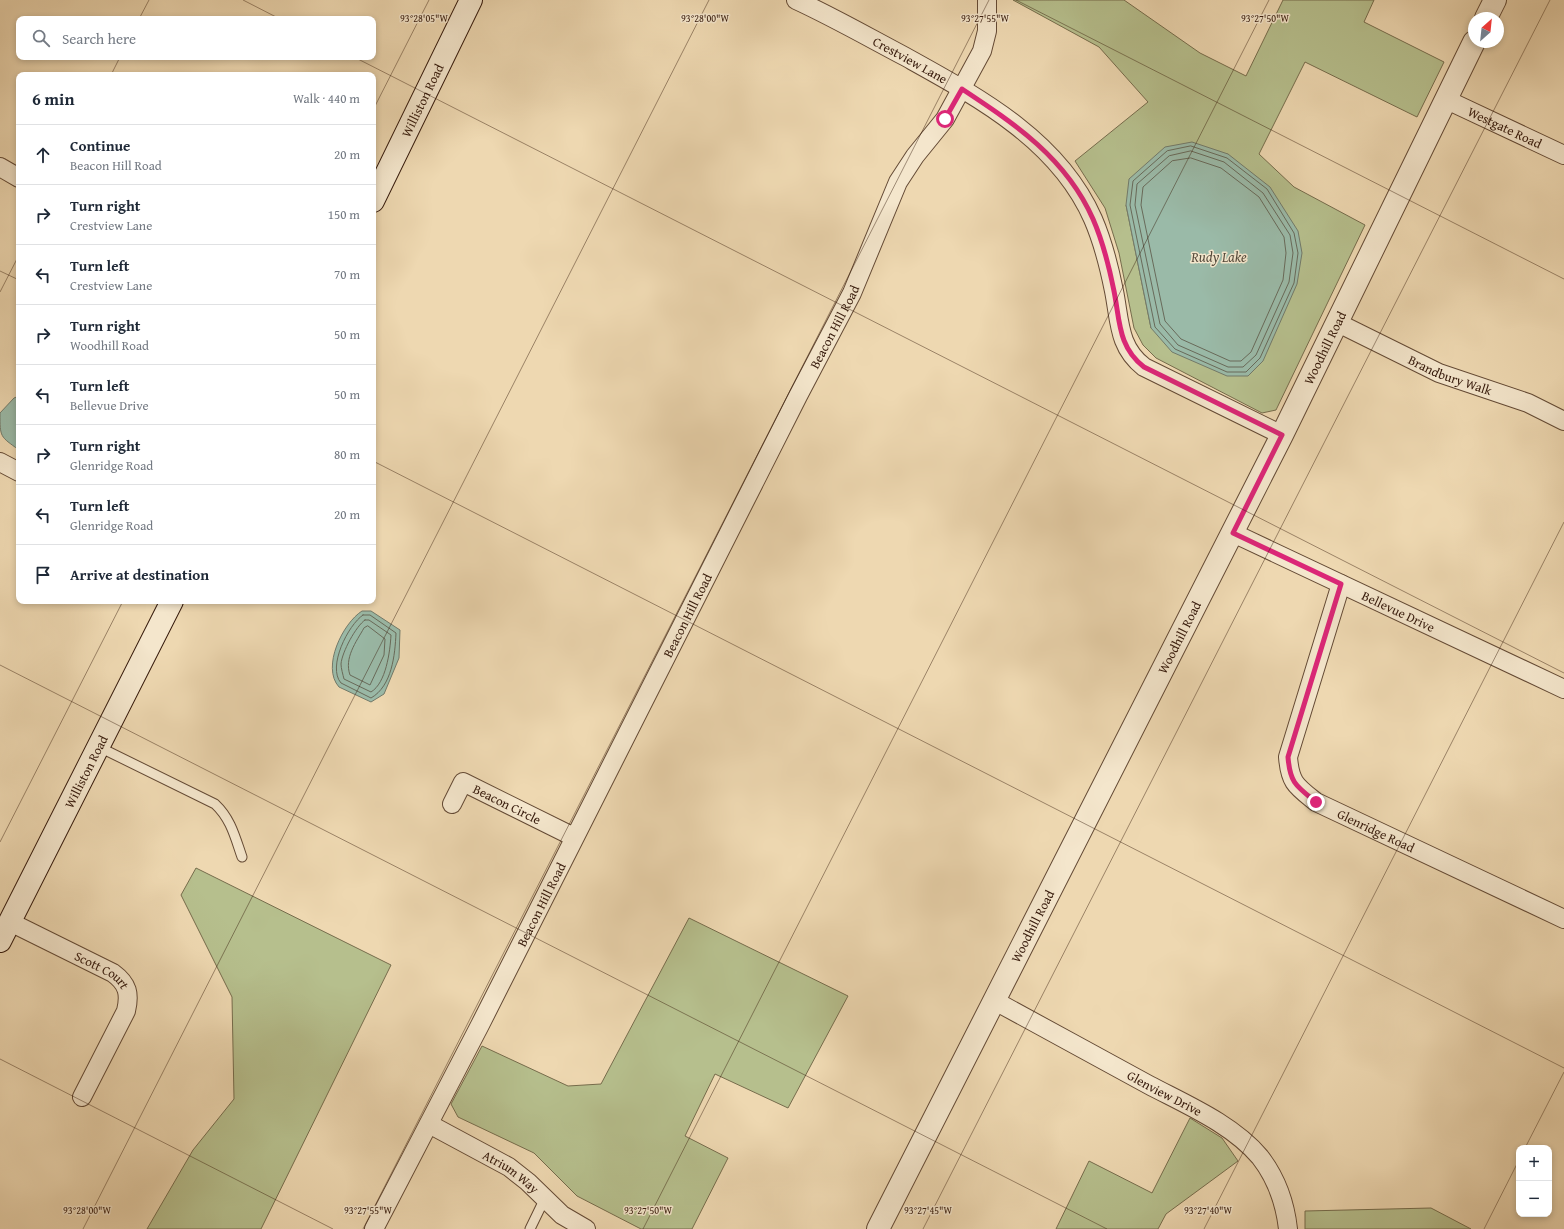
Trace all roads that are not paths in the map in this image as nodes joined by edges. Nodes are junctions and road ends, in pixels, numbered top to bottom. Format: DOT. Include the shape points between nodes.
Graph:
graph roads {
  1 [pos="471,0"];
  2 [pos="796,0"];
  3 [pos="987,0"];
  4 [pos="1495,0"];
  5 [pos="1489,12"];
  6 [pos="1471,48"];
  7 [pos="962,89"];
  8 [pos="1447,100"];
  9 [pos="1564,155"];
  10 [pos="0,167"];
  11 [pos="16,176"];
  12 [pos="376,195"];
  13 [pos="1338,323"];
  14 [pos="1564,422"];
  15 [pos="1282,435"];
  16 [pos="0,462"];
  17 [pos="16,470"];
  18 [pos="1233,533"];
  19 [pos="1341,584"];
  20 [pos="170,604"];
  21 [pos="1564,689"];
  22 [pos="99,747"];
  23 [pos="452,804"];
  24 [pos="574,837"];
  25 [pos="242,857"];
  26 [pos="1564,919"];
  27 [pos="10,922"];
  28 [pos="0,941"];
  29 [pos="995,1001"];
  30 [pos="82,1097"];
  31 [pos="429,1124"];
  32 [pos="545,1198"];
  33 [pos="374,1229"];
  34 [pos="530,1229"];
  35 [pos="586,1229"];
  36 [pos="878,1229"];
  37 [pos="1288,1229"];
  1 -- 12 [label="street, Williston Road"];
  2 -- 7 [label="street, Crestview Lane" via="829,15"];
  3 -- 7 [label="street, Beacon Hill Road" via="987,31 982,51"];
  4 -- 5 [label="street"];
  6 -- 8 [label="street, Woodhill Road"];
  7 -- 15 [label="street, Crestview Lane" via="1021,128 1049,154 1072,184 1092,218 1106,254 1121,336 1133,359 1144,367"];
  7 -- 24 [label="street, Beacon Hill Road" via="945,119 898,182 852,293"];
  8 -- 9 [label="street, Westgate Road"];
  8 -- 13 [label="street, Woodhill Road"];
  10 -- 11 [label="street"];
  13 -- 14 [label="street, Brandbury Walk" via="1439,373 1528,403"];
  13 -- 15 [label="street, Woodhill Road"];
  15 -- 18 [label="street, Woodhill Road"];
  16 -- 17 [label="street"];
  18 -- 19 [label="street, Bellevue Drive"];
  18 -- 29 [label="street, Woodhill Road"];
  19 -- 21 [label="street, Bellevue Drive"];
  19 -- 26 [label="street, Glenridge Road" via="1288,757 1289,773 1299,789 1316,802"];
  20 -- 22 [label="street, Williston Road"];
  22 -- 25 [label="lane" via="215,804 225,813"];
  22 -- 27 [label="street, Williston Road"];
  23 -- 24 [label="street, Beacon Circle" via="463,782"];
  24 -- 31 [label="street, Beacon Hill Road"];
  27 -- 28 [label="street, Williston Road"];
  27 -- 30 [label="street, Scott Court" via="113,973 128,989 126,1011"];
  29 -- 36 [label="street, Woodhill Road"];
  29 -- 37 [label="street, Glenview Drive" via="1171,1096 1237,1135 1260,1158 1280,1188"];
  31 -- 32 [label="street, Atrium Way" via="509,1167"];
  31 -- 33 [label="street, Beacon Hill Road"];
  32 -- 34 [label="lane"];
  32 -- 35 [label="street, Atrium Way" via="562,1215"];
}
